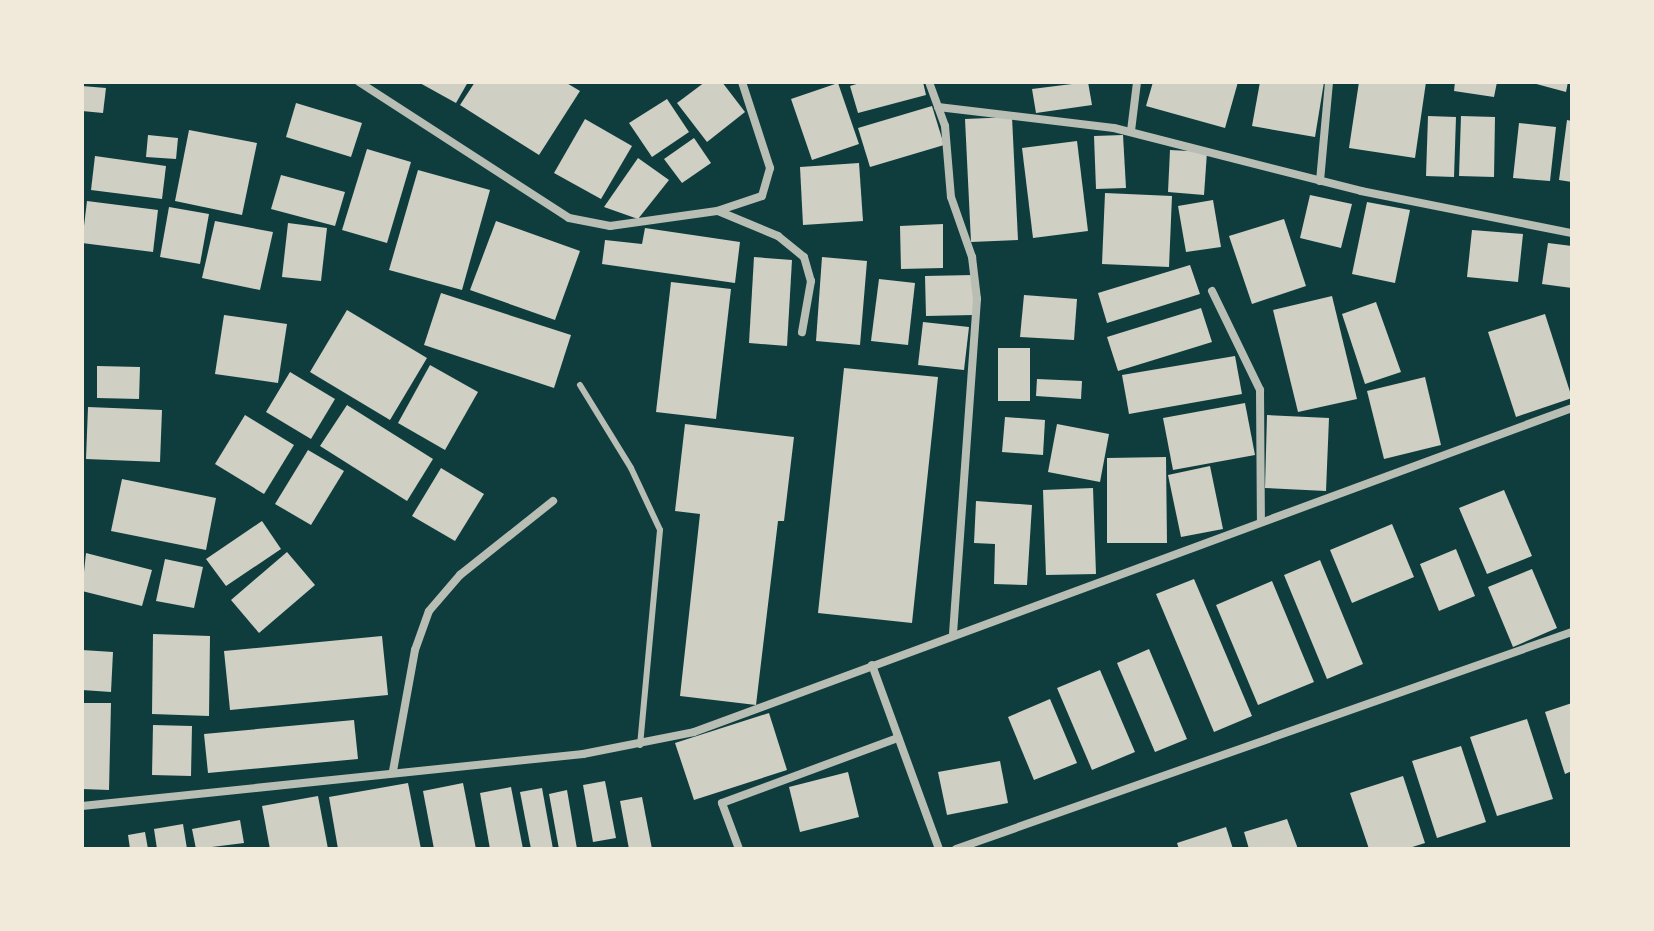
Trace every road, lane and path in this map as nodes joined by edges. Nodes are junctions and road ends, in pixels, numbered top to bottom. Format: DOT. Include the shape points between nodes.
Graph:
graph roads {
  1 [pos="359,82"];
  2 [pos="742,82"];
  3 [pos="929,82"];
  4 [pos="1137,82"];
  5 [pos="1329,82"];
  6 [pos="938,107"];
  7 [pos="1131,131"];
  8 [pos="1320,181"];
  9 [pos="717,211"];
  10 [pos="1572,233"];
  11 [pos="1212,291"];
  12 [pos="802,332"];
  13 [pos="580,385"];
  14 [pos="1572,408"];
  15 [pos="553,501"];
  16 [pos="1261,521"];
  17 [pos="1572,632"];
  18 [pos="953,633"];
  19 [pos="872,665"];
  20 [pos="898,738"];
  21 [pos="640,745"];
  22 [pos="393,771"];
  23 [pos="82,806"];
  24 [pos="739,849"];
  25 [pos="939,849"];
  26 [pos="956,849"];
  1 -- 9 [label="street" via="569,218 610,226"];
  2 -- 9 [label="street" via="770,168 762,196"];
  3 -- 6 [label="street"];
  4 -- 7 [label="street"];
  5 -- 8 [label="street"];
  6 -- 7 [label="street"];
  6 -- 18 [label="street" via="951,197 972,257 977,299"];
  7 -- 8 [label="street"];
  8 -- 10 [label="street"];
  9 -- 12 [label="street" via="778,236 804,257 811,281"];
  11 -- 16 [label="street" via="1260,390"];
  13 -- 21 [label="lane" via="631,468 660,530"];
  14 -- 16 [label="street"];
  15 -- 22 [label="street" via="460,575 429,611 415,650"];
  16 -- 18 [label="street"];
  17 -- 26 [label="street"];
  18 -- 19 [label="street"];
  19 -- 20 [label="street"];
  19 -- 21 [label="street" via="754,713"];
  20 -- 24 [label="street" via="722,803"];
  20 -- 25 [label="street"];
  21 -- 22 [label="street"];
  22 -- 23 [label="street"];
}
